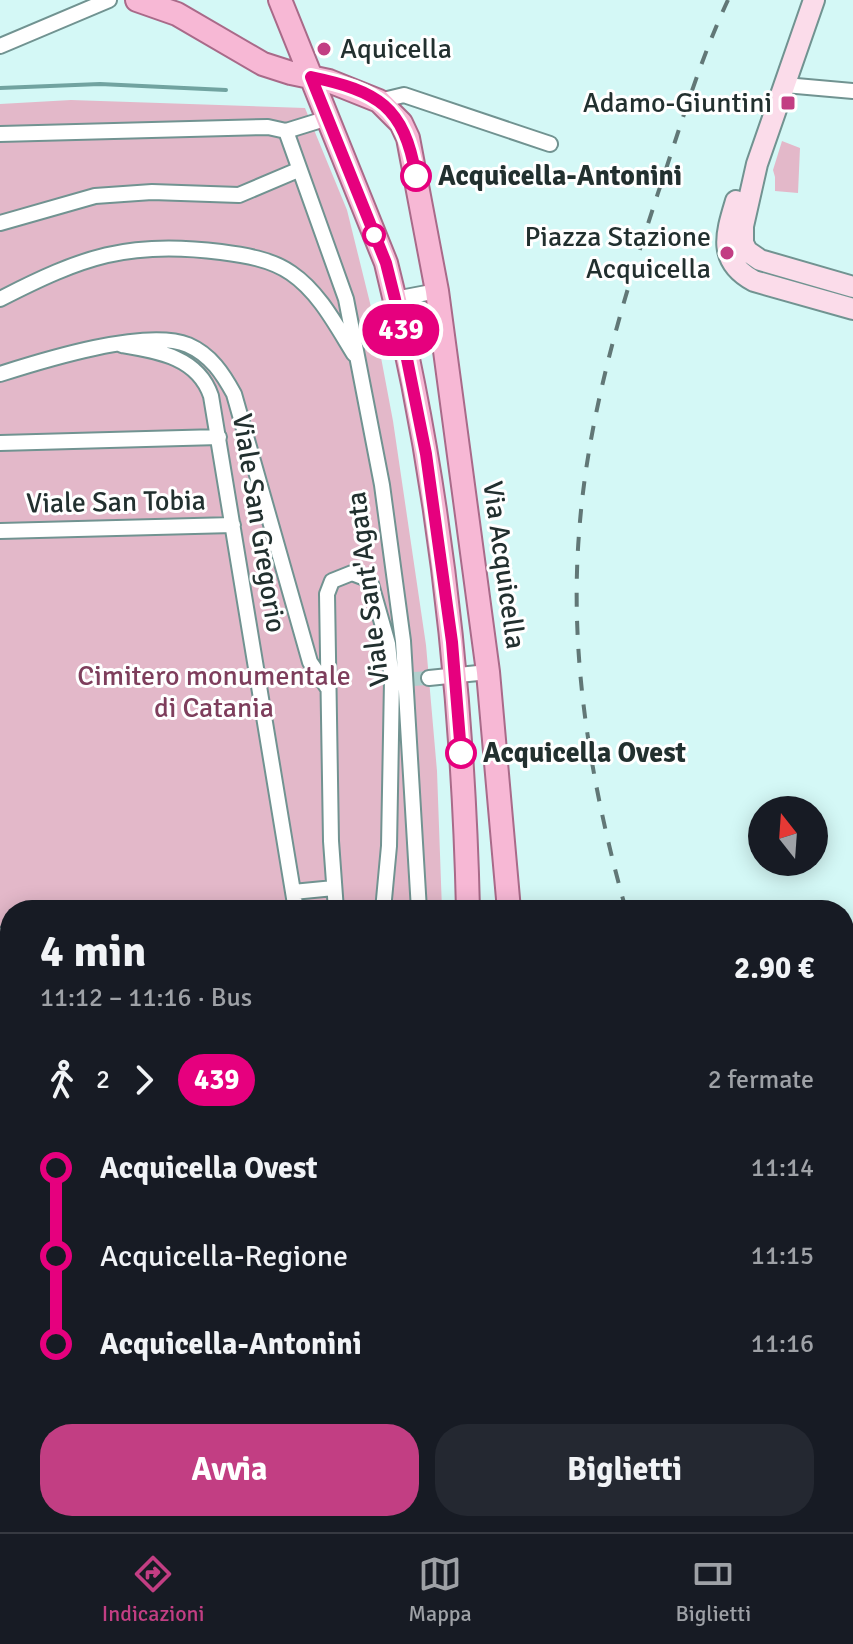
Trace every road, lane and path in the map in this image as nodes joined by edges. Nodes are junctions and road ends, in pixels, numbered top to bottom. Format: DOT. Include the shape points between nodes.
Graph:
graph roads {
  1 [pos="109,0"];
  2 [pos="137,0"];
  3 [pos="280,0"];
  4 [pos="814,0"];
  5 [pos="175,7"];
  6 [pos="0,46"];
  7 [pos="311,77"];
  8 [pos="785,85"];
  9 [pos="853,91"];
  10 [pos="379,101"];
  11 [pos="328,118"];
  12 [pos="286,131"];
  13 [pos="0,134"];
  14 [pos="550,144"];
  15 [pos="757,164"];
  16 [pos="298,170"];
  17 [pos="0,223"];
  18 [pos="853,287"];
  19 [pos="437,291"];
  20 [pos="0,299"];
  21 [pos="395,299"];
  22 [pos="853,309"];
  23 [pos="122,345"];
  24 [pos="356,358"];
  25 [pos="0,374"];
  26 [pos="219,437"];
  27 [pos="0,443"];
  28 [pos="233,525"];
  29 [pos="0,531"];
  30 [pos="488,672"];
  31 [pos="454,676"];
  32 [pos="429,678"];
  33 [pos="404,680"];
  34 [pos="327,687"];
  35 [pos="334,888"];
  36 [pos="293,892"];
  37 [pos="294,900"];
  38 [pos="335,900"];
  39 [pos="384,900"];
  40 [pos="418,900"];
  41 [pos="468,900"];
  42 [pos="508,900"];
  1 -- 6 [label="street"];
  2 -- 5 [label="main road, Via Acquicella"];
  3 -- 7 [label="main road"];
  4 -- 8 [label="main road"];
  5 -- 7 [label="main road, Via Acquicella" via="263,64"];
  7 -- 10 [label="main road, Via Acquicella"];
  7 -- 11 [label="main road"];
  8 -- 9 [label="street"];
  8 -- 15 [label="main road"];
  10 -- 14 [label="street" via="404,95"];
  10 -- 19 [label="main road, Via Acquicella" via="408,138"];
  11 -- 12 [label="street"];
  11 -- 21 [label="main road" via="386,263"];
  12 -- 13 [label="street" via="268,127"];
  12 -- 16 [label="street, Viale Sant'Agata"];
  15 -- 18 [label="main road" via="743,235 747,251 760,260"];
  15 -- 22 [label="main road" via="739,193 726,239 737,268 754,281"];
  16 -- 17 [label="street" via="239,195 95,196"];
  16 -- 24 [label="street, Viale Sant'Agata" via="346,299"];
  19 -- 21 [label="street"];
  19 -- 30 [label="main road, Via Acquicella"];
  20 -- 24 [label="street" via="110,252 164,248 242,255 293,274 318,299"];
  21 -- 31 [label="main road" via="426,454"];
  23 -- 25 [label="street"];
  23 -- 26 [label="street, Viale San Gregorio" via="174,357 195,369 208,387"];
  23 -- 34 [label="street" via="177,342 198,350 224,376 238,408 310,662"];
  24 -- 33 [label="street, Viale Sant'Agata" via="382,485"];
  26 -- 27 [label="street"];
  26 -- 28 [label="street, Viale San Gregorio"];
  28 -- 29 [label="street, Viale San Tobia"];
  28 -- 36 [label="street, Viale San Gregorio"];
  30 -- 31 [label="street, Via Acquicella"];
  30 -- 42 [label="main road"];
  31 -- 32 [label="street, Via Acquicella"];
  31 -- 41 [label="main road"];
  33 -- 34 [label="street" via="371,584 352,573 329,586"];
  33 -- 39 [label="street"];
  33 -- 40 [label="street, Viale Sant'Agata"];
  34 -- 35 [label="street"];
  35 -- 36 [label="street"];
  35 -- 38 [label="street"];
  36 -- 37 [label="street, Viale San Gregorio"];
}
